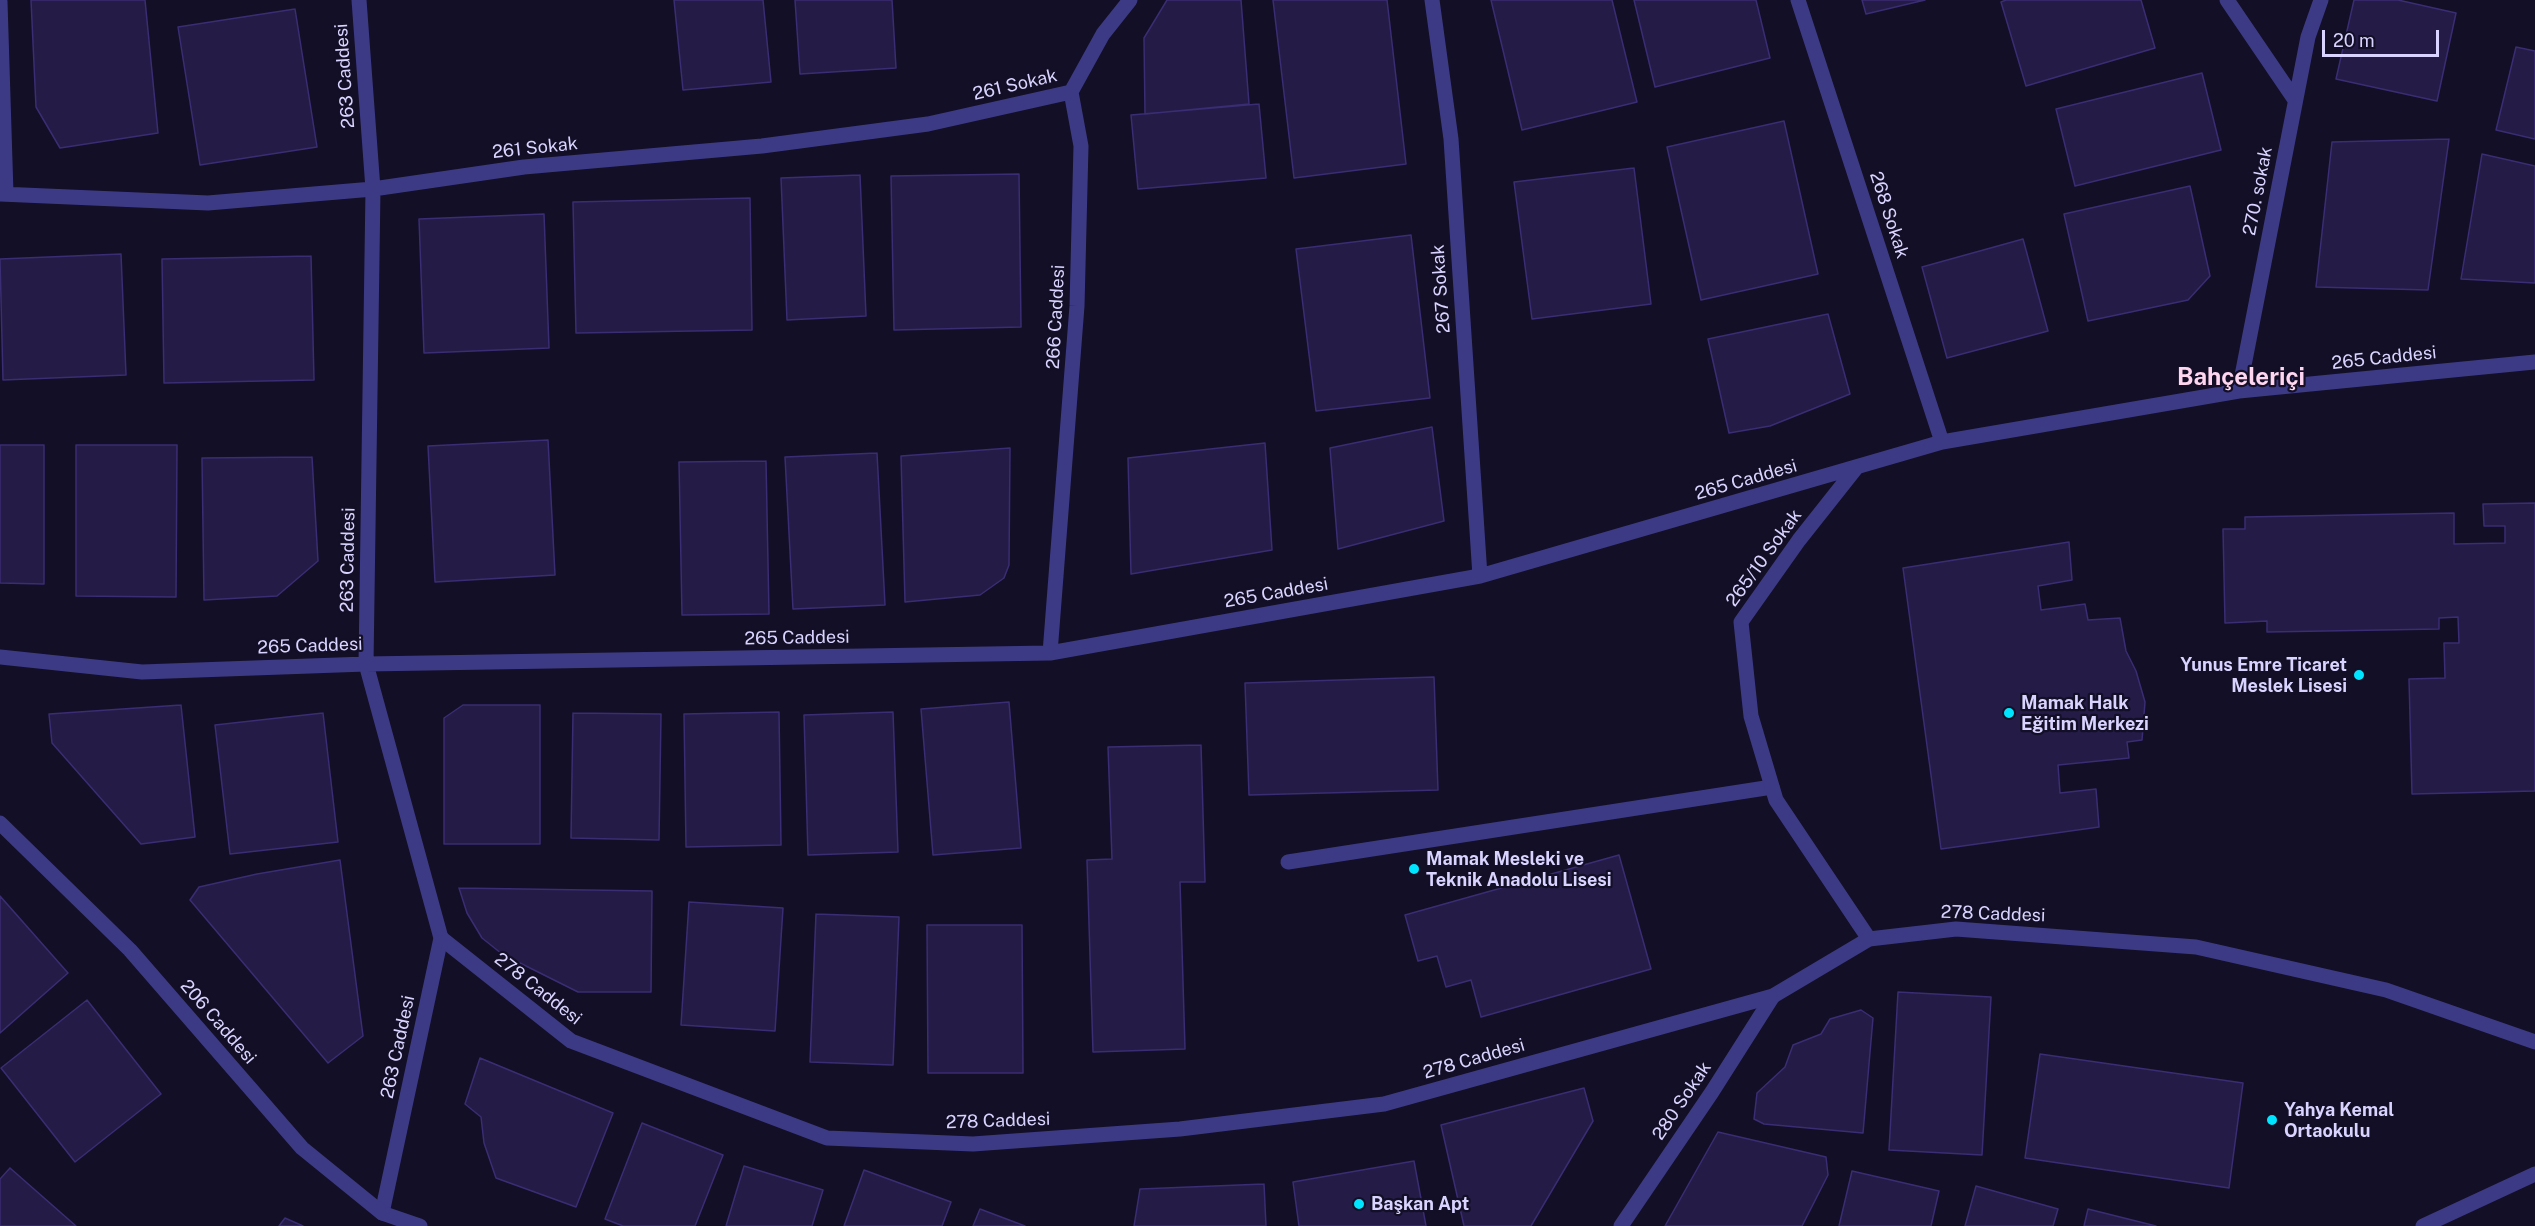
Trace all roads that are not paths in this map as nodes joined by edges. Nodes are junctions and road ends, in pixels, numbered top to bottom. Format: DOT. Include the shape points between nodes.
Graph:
graph roads {
  1 [pos="359,0"];
  2 [pos="1130,0"];
  3 [pos="1432,0"];
  4 [pos="1798,0"];
  5 [pos="2227,0"];
  6 [pos="2321,0"];
  7 [pos="0,2"];
  8 [pos="1071,92"];
  9 [pos="2295,100"];
  10 [pos="373,189"];
  11 [pos="3,194"];
  12 [pos="2535,362"];
  13 [pos="2239,392"];
  14 [pos="1942,442"];
  15 [pos="1856,468"];
  16 [pos="1480,576"];
  17 [pos="1050,653"];
  18 [pos="0,657"];
  19 [pos="366,664"];
  20 [pos="1772,786"];
  21 [pos="0,823"];
  22 [pos="1288,862"];
  23 [pos="441,938"];
  24 [pos="1869,939"];
  25 [pos="1773,996"];
  26 [pos="2535,1042"];
  27 [pos="2535,1174"];
  28 [pos="381,1213"];
  29 [pos="420,1226"];
  30 [pos="1621,1226"];
  31 [pos="2423,1226"];
  1 -- 10 [label="street, 263 Caddesi"];
  2 -- 8 [label="street" via="1103,34"];
  3 -- 16 [label="street, 267 Sokak" via="1451,139"];
  4 -- 14 [label="street, 268 Sokak"];
  5 -- 9 [label="street"];
  6 -- 9 [label="street, 270. sokak" via="2308,37"];
  7 -- 11 [label="street"];
  8 -- 10 [label="street, 261 Sokak" via="928,124 762,146 524,167"];
  8 -- 17 [label="street, 266 Caddesi" via="1081,146 1077,294"];
  9 -- 13 [label="street, 270. sokak"];
  10 -- 11 [label="street, 261 Sokak" via="208,203"];
  10 -- 19 [label="street, 263 Caddesi"];
  12 -- 13 [label="street, 265 Caddesi"];
  13 -- 14 [label="street, 265 Caddesi"];
  14 -- 15 [label="street, 265 Caddesi"];
  15 -- 16 [label="street, 265 Caddesi"];
  15 -- 20 [label="street, 265/10 Sokak" via="1741,622 1751,716"];
  16 -- 17 [label="street, 265 Caddesi"];
  17 -- 19 [label="street, 265 Caddesi"];
  18 -- 19 [label="street, 265 Caddesi" via="142,672"];
  19 -- 23 [label="street, 263 Caddesi"];
  20 -- 22 [label="street"];
  20 -- 24 [label="street, 265/10 Sokak" via="1776,800"];
  21 -- 28 [label="street, 206 Caddesi" via="130,950 302,1148"];
  23 -- 25 [label="street, 278 Caddesi" via="571,1041 827,1138 973,1144 1180,1129 1384,1104"];
  23 -- 28 [label="street, 263 Caddesi"];
  24 -- 25 [label="street, 278 Caddesi"];
  24 -- 26 [label="street, 278 Caddesi" via="1956,928 2196,947 2386,990"];
  25 -- 30 [label="street, 280 Sokak"];
  27 -- 31 [label="street"];
  28 -- 29 [label="street, 206 Caddesi"];
}
